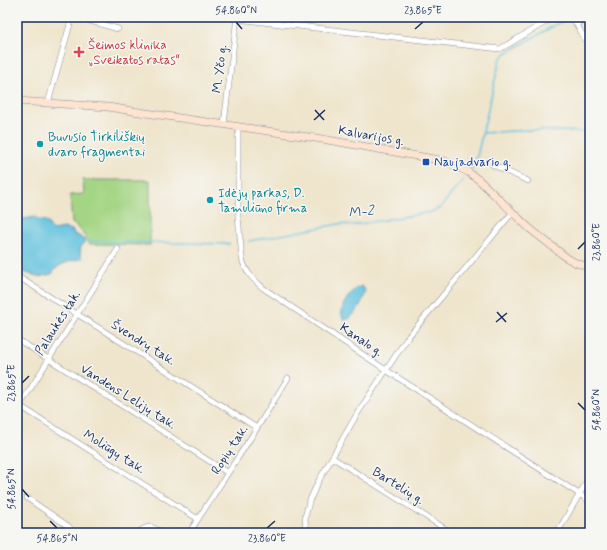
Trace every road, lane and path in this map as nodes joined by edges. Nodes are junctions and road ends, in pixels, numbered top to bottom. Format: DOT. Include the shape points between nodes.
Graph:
graph roads {
  1 [pos="72,17"];
  2 [pos="77,17"];
  3 [pos="554,17"];
  4 [pos="572,17"];
  5 [pos="237,18"];
  6 [pos="590,19"];
  7 [pos="576,23"];
  8 [pos="118,29"];
  9 [pos="590,47"];
  10 [pos="17,101"];
  11 [pos="48,103"];
  12 [pos="224,124"];
  13 [pos="238,126"];
  14 [pos="493,166"];
  15 [pos="528,181"];
  16 [pos="512,213"];
  17 [pos="118,249"];
  18 [pos="590,267"];
  19 [pos="17,276"];
  20 [pos="78,314"];
  21 [pos="17,340"];
  22 [pos="48,359"];
  23 [pos="386,370"];
  24 [pos="288,378"];
  25 [pos="18,406"];
  26 [pos="257,428"];
  27 [pos="333,458"];
  28 [pos="228,473"];
  29 [pos="590,476"];
  30 [pos="579,494"];
  31 [pos="27,498"];
  32 [pos="590,501"];
  33 [pos="198,519"];
  34 [pos="74,533"];
  35 [pos="138,533"];
  36 [pos="162,533"];
  37 [pos="189,533"];
  38 [pos="306,533"];
  39 [pos="452,533"];
  40 [pos="557,533"];
  1 -- 11 [label="street"];
  2 -- 8 [label="street"];
  3 -- 5 [label="street" via="500,49"];
  4 -- 7 [label="street"];
  5 -- 12 [label="street, M. Yčo g."];
  6 -- 7 [label="street"];
  7 -- 9 [label="street"];
  10 -- 11 [label="main road, Kalvarijos g."];
  11 -- 12 [label="main road, Kalvarijos g." via="108,107"];
  12 -- 13 [label="main road, Kalvarijos g."];
  13 -- 16 [label="main road, Kalvarijos g." via="445,161 479,180"];
  13 -- 23 [label="street, Kanalo g." via="238,217 242,258 249,276"];
  14 -- 15 [label="street"];
  16 -- 18 [label="main road, Kalvarijos g." via="567,258"];
  16 -- 23 [label="street" via="421,320"];
  17 -- 20 [label="street, Palaukės tak."];
  19 -- 20 [label="street, Švendrų tak."];
  20 -- 22 [label="street, Palaukės tak."];
  20 -- 26 [label="street, Švendrų tak."];
  21 -- 22 [label="street, Vandens Lelijų tak."];
  22 -- 25 [label="street, Palaukės tak."];
  22 -- 28 [label="street, Vandens Lelijų tak."];
  23 -- 27 [label="street" via="357,414"];
  23 -- 30 [label="street, Kanalo g."];
  24 -- 26 [label="street, Ropių tak."];
  25 -- 33 [label="street, Moliūgų tak."];
  26 -- 28 [label="street, Ropių tak."];
  27 -- 38 [label="street" via="309,502 305,517"];
  27 -- 39 [label="street, Bartelių g."];
  28 -- 33 [label="street, Ropių tak."];
  29 -- 30 [label="street"];
  30 -- 32 [label="street, Kanalo g."];
  30 -- 40 [label="street"];
  31 -- 34 [label="street" via="68,526"];
  33 -- 37 [label="street, Ropių tak."];
  35 -- 36 [label="street" via="145,527 152,527"];
}
